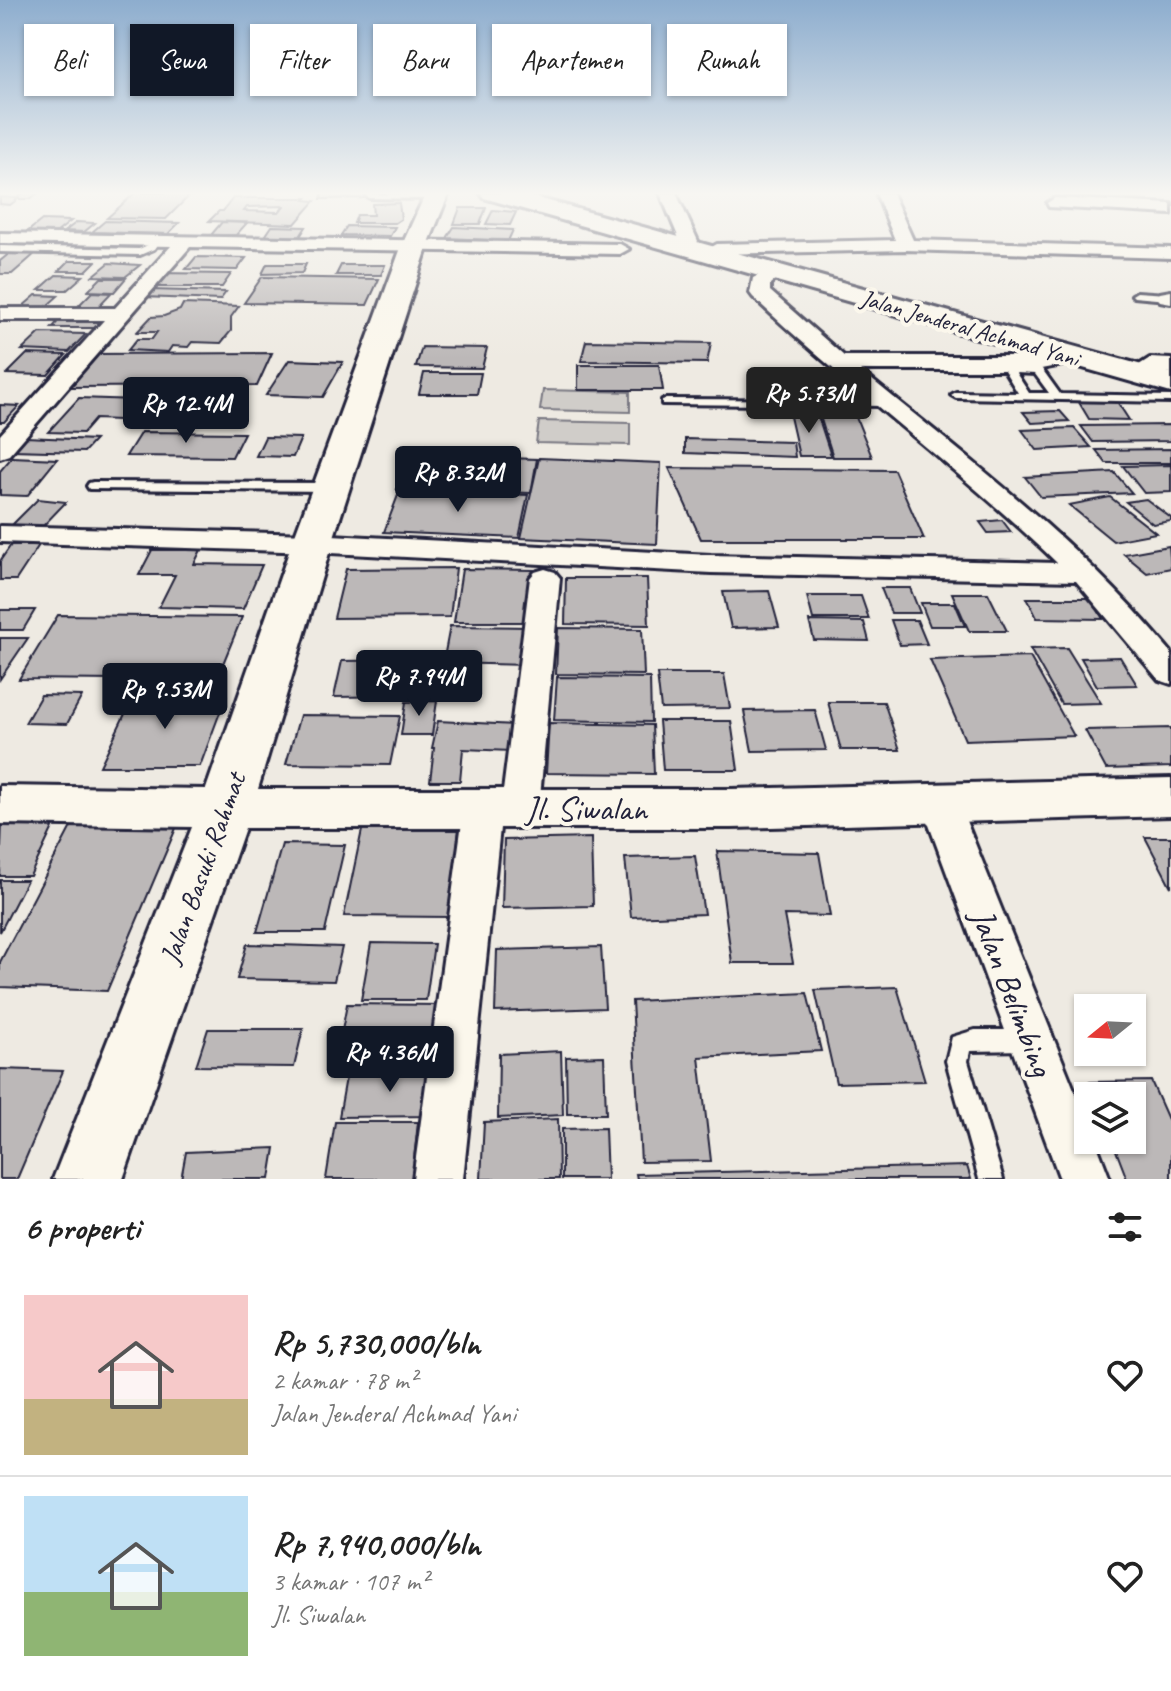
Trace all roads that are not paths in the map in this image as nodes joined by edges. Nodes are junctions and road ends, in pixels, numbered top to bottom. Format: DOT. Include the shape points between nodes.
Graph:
graph roads {
  1 [pos="147,248"];
  2 [pos="179,248"];
  3 [pos="414,248"];
  4 [pos="570,248"];
  5 [pos="672,248"];
  6 [pos="714,248"];
  7 [pos="763,248"];
  8 [pos="997,248"];
  9 [pos="1084,248"];
  10 [pos="0,249"];
  11 [pos="620,249"];
  12 [pos="717,249"];
  13 [pos="1086,251"];
  14 [pos="1171,253"];
  15 [pos="767,277"];
  16 [pos="1137,295"];
  17 [pos="1169,297"];
  18 [pos="0,314"];
  19 [pos="120,314"];
  20 [pos="1063,354"];
  21 [pos="839,363"];
  22 [pos="1166,371"];
  23 [pos="956,395"];
  24 [pos="1025,396"];
  25 [pos="1057,397"];
  26 [pos="1171,399"];
  27 [pos="666,402"];
  28 [pos="886,403"];
  29 [pos="0,450"];
  30 [pos="93,486"];
  31 [pos="332,487"];
  32 [pos="0,534"];
  33 [pos="312,543"];
  34 [pos="1084,572"];
  35 [pos="545,578"];
  36 [pos="1171,673"];
  37 [pos="1171,797"];
  38 [pos="0,805"];
  39 [pos="941,806"];
  40 [pos="502,808"];
  41 [pos="225,810"];
  42 [pos="1031,1040"];
  43 [pos="88,1179"];
  44 [pos="438,1179"];
  45 [pos="991,1179"];
  46 [pos="1085,1179"];
  1 -- 10 [label="lane"];
  2 -- 19 [label="street"];
  3 -- 31 [label="street, Jalan Basuki Rahmat"];
  4 -- 11 [label="street"];
  5 -- 15 [label="highway, Jalan Jenderal Achmad Yani"];
  6 -- 12 [label="highway, Jalan Jenderal Achmad Yani"];
  7 -- 12 [label="street"];
  8 -- 13 [label="street"];
  9 -- 13 [label="street"];
  12 -- 22 [label="highway, Jalan Jenderal Achmad Yani"];
  13 -- 14 [label="street"];
  15 -- 20 [label="highway, Jalan Jenderal Achmad Yani"];
  15 -- 21 [label="street" via="760,293"];
  16 -- 17 [label="lane"];
  18 -- 19 [label="street"];
  19 -- 29 [label="street"];
  20 -- 21 [label="street" via="1036,363"];
  20 -- 22 [label="highway, Jalan Jenderal Achmad Yani"];
  21 -- 28 [label="street"];
  23 -- 24 [label="lane"];
  24 -- 25 [label="lane"];
  24 -- 25 [label="lane" via="1009,370 1038,371"];
  25 -- 26 [label="lane"];
  27 -- 28 [label="lane"];
  28 -- 34 [label="street"];
  30 -- 31 [label="lane"];
  31 -- 33 [label="street, Jalan Basuki Rahmat"];
  32 -- 33 [label="street"];
  33 -- 34 [label="street" via="711,564"];
  33 -- 41 [label="street, Jalan Basuki Rahmat"];
  34 -- 36 [label="street"];
  35 -- 40 [label="street"];
  37 -- 39 [label="street, Jl. Siwalan"];
  38 -- 41 [label="street, Jl. Siwalan"];
  39 -- 40 [label="street, Jl. Siwalan"];
  39 -- 42 [label="street, Jalan Belimbing"];
  40 -- 41 [label="street, Jl. Siwalan"];
  40 -- 44 [label="street"];
  41 -- 43 [label="street, Jalan Basuki Rahmat"];
  42 -- 45 [label="lane" via="975,1040 960,1044 957,1051"];
  42 -- 46 [label="street, Jalan Belimbing"];
}
